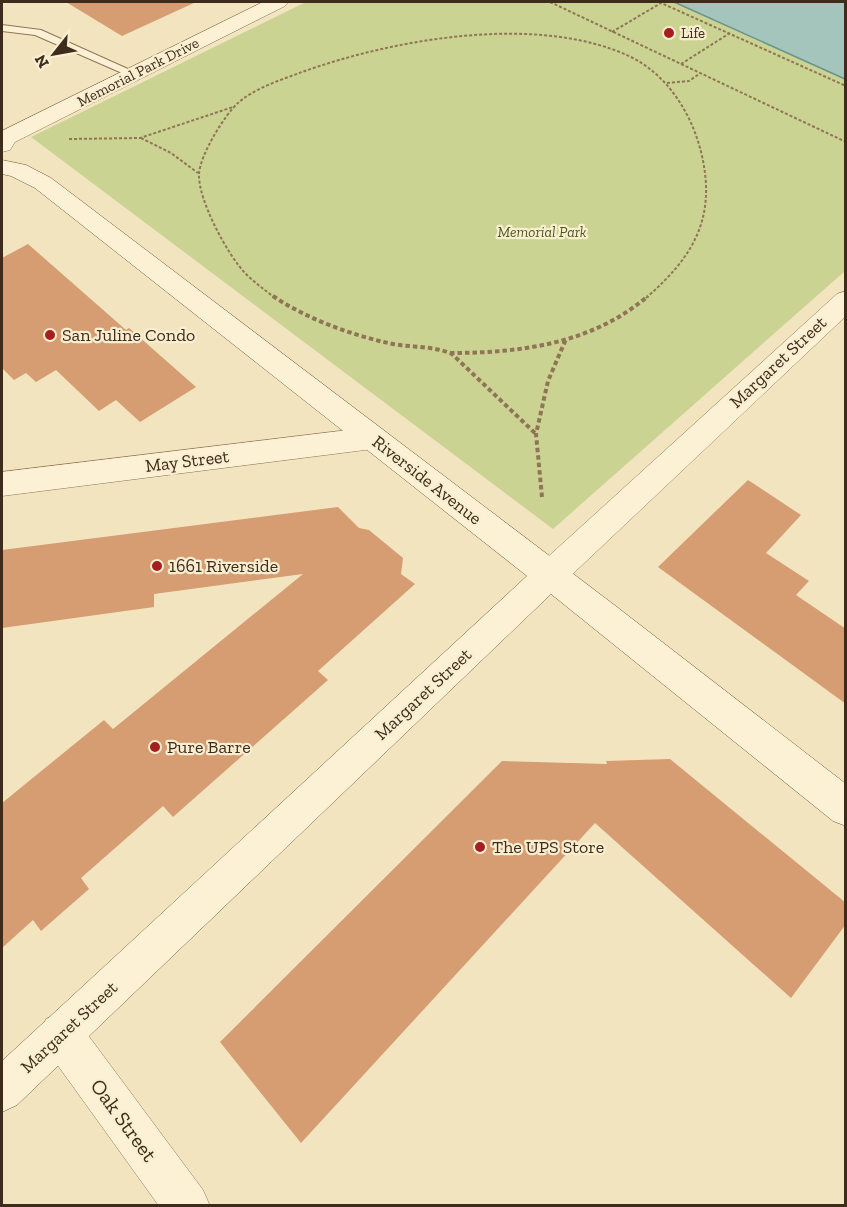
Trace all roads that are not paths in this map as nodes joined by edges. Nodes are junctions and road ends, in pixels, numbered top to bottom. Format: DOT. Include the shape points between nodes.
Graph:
graph roads {
  1 [pos="272,2"];
  2 [pos="2,27"];
  3 [pos="133,74"];
  4 [pos="2,145"];
  5 [pos="2,167"];
  6 [pos="846,300"];
  7 [pos="373,438"];
  8 [pos="2,484"];
  9 [pos="550,575"];
  10 [pos="846,808"];
  11 [pos="61,1035"];
  12 [pos="2,1090"];
  13 [pos="187,1206"];
  1 -- 3 [label="main road, Memorial Park Drive"];
  2 -- 3 [label="lane" via="37,32"];
  3 -- 4 [label="main road, Memorial Park Drive" via="5,138"];
  5 -- 7 [label="main road, Riverside Avenue" via="18,170 43,183"];
  6 -- 9 [label="main road, Margaret Street"];
  7 -- 8 [label="main road, May Street"];
  7 -- 9 [label="main road, Riverside Avenue"];
  9 -- 10 [label="main road, Riverside Avenue"];
  9 -- 11 [label="main road, Margaret Street"];
  11 -- 12 [label="main road, Margaret Street"];
  11 -- 13 [label="main road, Oak Street"];
}
